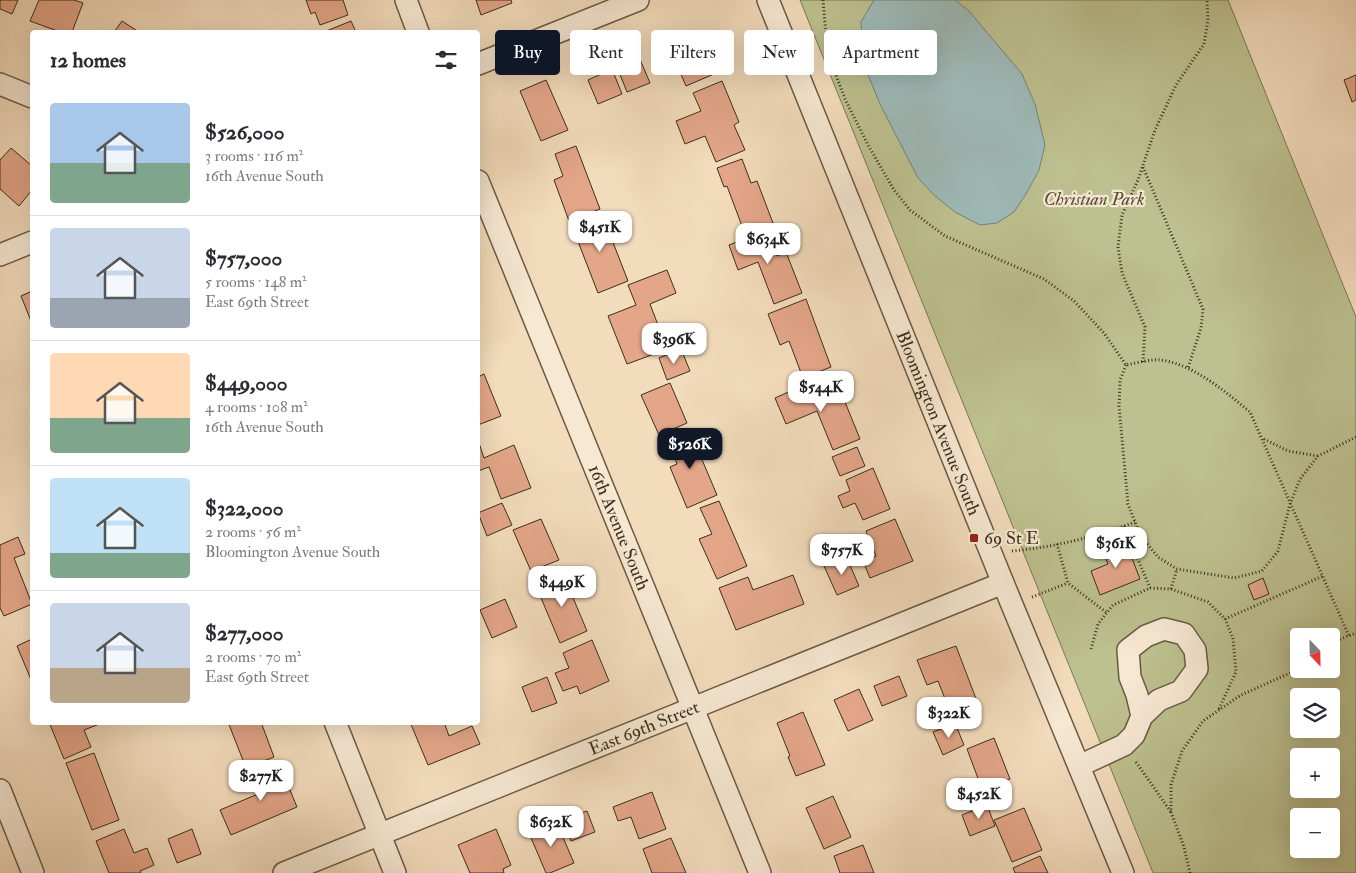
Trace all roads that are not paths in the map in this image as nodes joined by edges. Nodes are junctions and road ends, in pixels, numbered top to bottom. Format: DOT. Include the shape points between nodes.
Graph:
graph roads {
  1 [pos="406,0"];
  2 [pos="638,0"];
  3 [pos="768,0"];
  4 [pos="417,30"];
  5 [pos="480,63"];
  6 [pos="0,84"];
  7 [pos="30,96"];
  8 [pos="480,186"];
  9 [pos="30,243"];
  10 [pos="0,255"];
  11 [pos="1003,583"];
  12 [pos="693,709"];
  13 [pos="1142,716"];
  14 [pos="336,725"];
  15 [pos="1080,766"];
  16 [pos="0,790"];
  17 [pos="380,835"];
  18 [pos="34,873"];
  19 [pos="284,873"];
  20 [pos="395,873"];
  21 [pos="760,873"];
  22 [pos="1123,873"];
  1 -- 4 [label="street"];
  2 -- 5 [label="street"];
  3 -- 11 [label="street, Bloomington Avenue South"];
  6 -- 7 [label="street"];
  8 -- 12 [label="street, 16th Avenue South"];
  9 -- 10 [label="street"];
  11 -- 12 [label="street, East 69th Street"];
  11 -- 15 [label="street, Bloomington Avenue South"];
  12 -- 17 [label="street, East 69th Street"];
  12 -- 21 [label="street, 16th Avenue South"];
  13 -- 15 [label="street" via="1134,735 1124,745"];
  14 -- 17 [label="street"];
  15 -- 22 [label="street, Bloomington Avenue South"];
  16 -- 18 [label="street"];
  17 -- 19 [label="street, East 69th Street"];
  17 -- 20 [label="street"];
}
